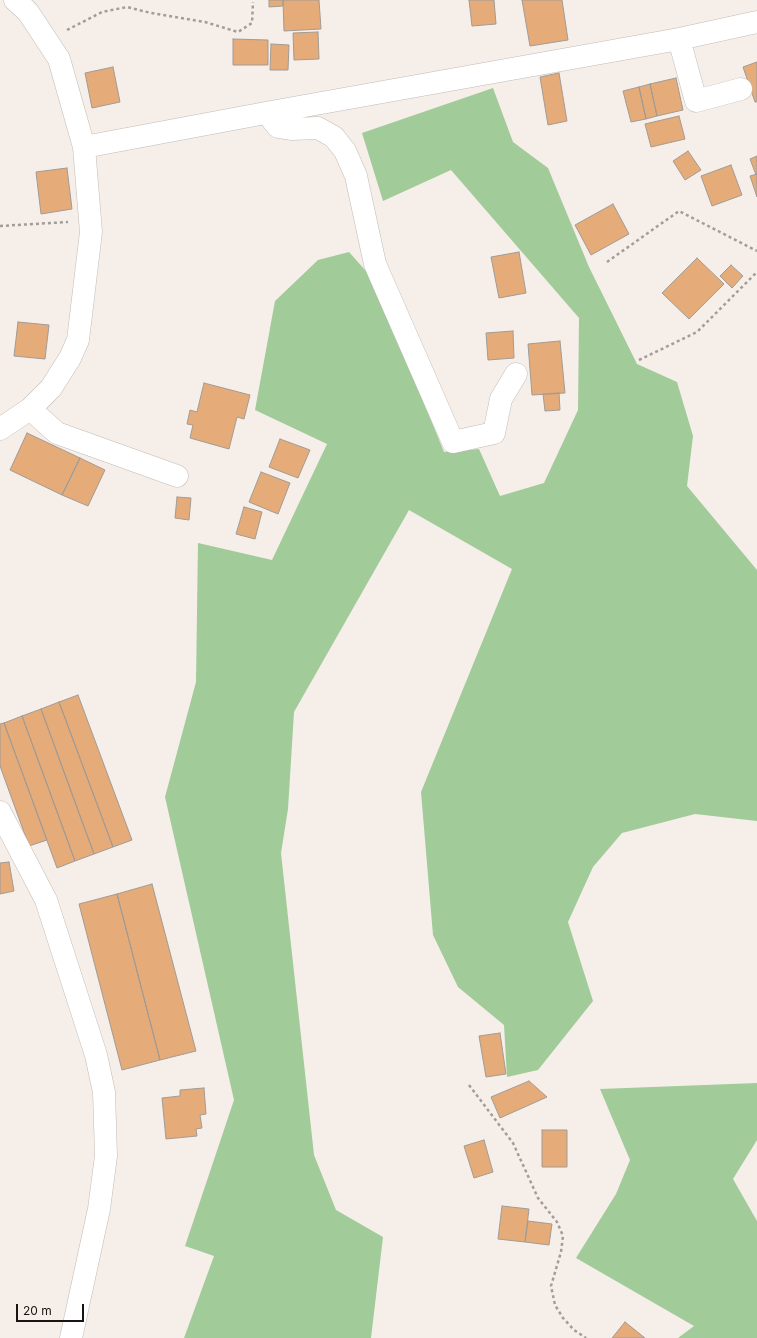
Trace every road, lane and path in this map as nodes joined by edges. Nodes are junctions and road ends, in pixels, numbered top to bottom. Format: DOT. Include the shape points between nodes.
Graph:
graph roads {
  1 [pos="15,0"];
  2 [pos="253,2"];
  3 [pos="757,22"];
  4 [pos="679,39"];
  5 [pos="48,42"];
  6 [pos="741,89"];
  7 [pos="270,112"];
  8 [pos="84,147"];
  9 [pos="90,220"];
  10 [pos="0,226"];
  11 [pos="757,251"];
  12 [pos="606,262"];
  13 [pos="757,272"];
  14 [pos="639,360"];
  15 [pos="516,374"];
  16 [pos="30,409"];
  17 [pos="0,429"];
  18 [pos="177,476"];
  19 [pos="3,825"];
  20 [pos="469,1085"];
  21 [pos="71,1338"];
  22 [pos="586,1338"];
  1 -- 5 [label="street" via="28,12"];
  2 -- 5 [label="path" via="252,23 238,32 205,22 128,7 102,12 60,33"];
  3 -- 4 [label="street"];
  4 -- 6 [label="street" via="696,101"];
  4 -- 7 [label="street"];
  5 -- 8 [label="street" via="59,59"];
  7 -- 8 [label="street"];
  7 -- 15 [label="street" via="278,127 318,128 334,137 344,150 356,176 375,264 453,442 494,433 501,399"];
  8 -- 9 [label="street"];
  9 -- 10 [label="path"];
  9 -- 16 [label="street" via="91,232 78,340 51,388"];
  11 -- 12 [label="path" via="679,211"];
  13 -- 14 [label="path" via="696,332"];
  16 -- 17 [label="street"];
  16 -- 18 [label="street" via="57,433"];
  19 -- 21 [label="street" via="46,900 96,1055 104,1092 106,1156 99,1210"];
  20 -- 22 [label="path" via="513,1144 538,1198 558,1222 562,1236 561,1252 551,1286 555,1305 570,1326"];
}
